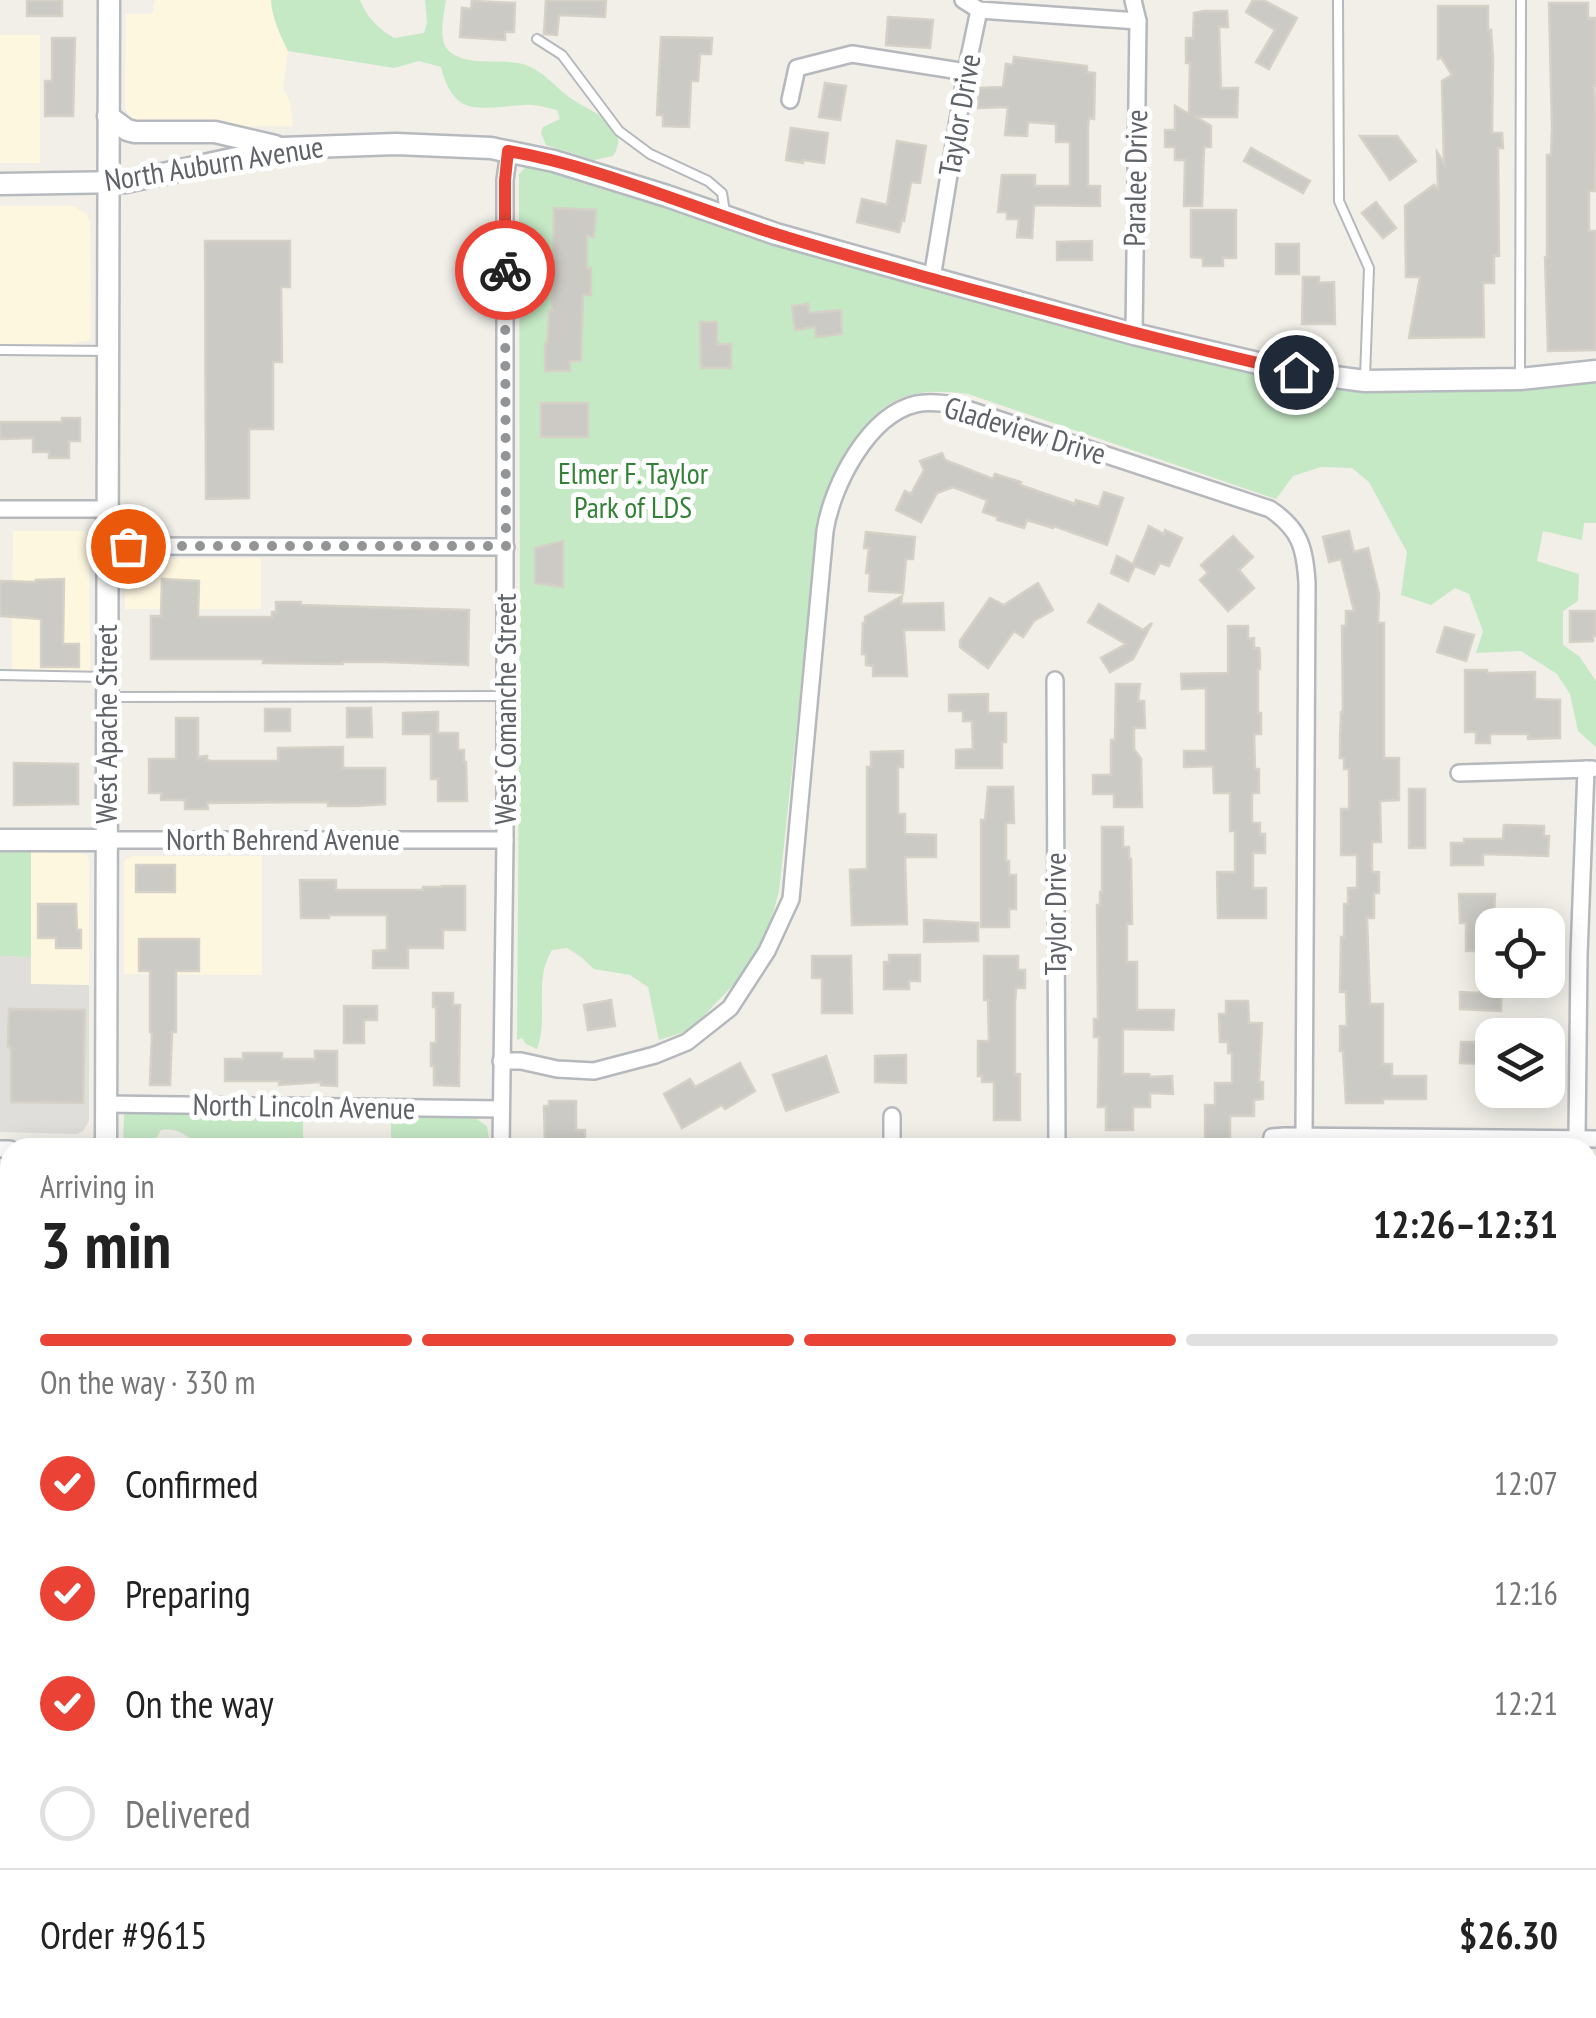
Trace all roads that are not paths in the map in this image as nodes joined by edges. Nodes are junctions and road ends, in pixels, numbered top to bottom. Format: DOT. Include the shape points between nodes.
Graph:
graph roads {
  1 [pos="109,0"];
  2 [pos="964,0"];
  3 [pos="1132,0"];
  4 [pos="1338,0"];
  5 [pos="1521,0"];
  6 [pos="979,10"];
  7 [pos="1138,21"];
  8 [pos="538,39"];
  9 [pos="966,72"];
  10 [pos="790,100"];
  11 [pos="108,116"];
  12 [pos="282,148"];
  13 [pos="508,151"];
  14 [pos="0,184"];
  15 [pos="108,184"];
  16 [pos="726,217"];
  17 [pos="932,278"];
  18 [pos="1134,334"];
  19 [pos="0,350"];
  20 [pos="108,351"];
  21 [pos="1596,371"];
  22 [pos="1520,379"];
  23 [pos="1365,381"];
  24 [pos="0,510"];
  25 [pos="107,510"];
  26 [pos="107,546"];
  27 [pos="506,546"];
  28 [pos="0,675"];
  29 [pos="1055,680"];
  30 [pos="107,687"];
  31 [pos="506,696"];
  32 [pos="1591,769"];
  33 [pos="1459,773"];
  34 [pos="0,840"];
  35 [pos="106,840"];
  36 [pos="506,840"];
  37 [pos="1588,955"];
  38 [pos="501,1061"];
  39 [pos="106,1104"];
  40 [pos="501,1109"];
  41 [pos="892,1116"];
  42 [pos="1304,1136"];
  43 [pos="106,1138"];
  44 [pos="501,1138"];
  45 [pos="892,1138"];
  46 [pos="1057,1138"];
  47 [pos="1272,1138"];
  48 [pos="1577,1138"];
  49 [pos="1596,1138"];
  1 -- 11 [label="main road, West Apache Street"];
  2 -- 6 [label="street"];
  3 -- 7 [label="street, Paralee Drive"];
  4 -- 23 [label="lane" via="1339,201 1369,268"];
  5 -- 22 [label="lane"];
  6 -- 7 [label="street"];
  6 -- 9 [label="street, Taylor Drive"];
  7 -- 18 [label="street, Paralee Drive"];
  8 -- 16 [label="lane" via="562,56 619,131 722,193"];
  9 -- 10 [label="street" via="852,54 797,68"];
  9 -- 17 [label="street, Taylor Drive"];
  11 -- 12 [label="main road" via="135,132 216,132"];
  11 -- 15 [label="main road, West Apache Street"];
  12 -- 13 [label="main road, North Auburn Avenue" via="396,144"];
  12 -- 15 [label="main road, North Auburn Avenue"];
  13 -- 16 [label="main road, North Auburn Avenue"];
  13 -- 27 [label="street, West Comanche Street"];
  14 -- 15 [label="main road, North Auburn Avenue"];
  15 -- 20 [label="main road, West Apache Street"];
  16 -- 17 [label="main road, North Auburn Avenue"];
  17 -- 18 [label="main road, North Auburn Avenue"];
  18 -- 23 [label="main road, North Auburn Avenue"];
  19 -- 20 [label="lane"];
  20 -- 25 [label="main road, West Apache Street"];
  21 -- 22 [label="main road, North Auburn Avenue"];
  22 -- 23 [label="main road, North Auburn Avenue"];
  24 -- 25 [label="street"];
  25 -- 26 [label="main road, West Apache Street"];
  26 -- 27 [label="street"];
  26 -- 30 [label="main road, West Apache Street"];
  27 -- 31 [label="street, West Comanche Street"];
  28 -- 30 [label="lane"];
  29 -- 46 [label="street, Taylor Drive"];
  30 -- 31 [label="lane"];
  30 -- 35 [label="main road, West Apache Street"];
  31 -- 36 [label="street, West Comanche Street"];
  32 -- 33 [label="street"];
  32 -- 37 [label="street"];
  34 -- 35 [label="main road, North Behrend Avenue"];
  35 -- 36 [label="street, North Behrend Avenue"];
  35 -- 39 [label="main road, West Apache Street"];
  36 -- 38 [label="street, West Comanche Street"];
  37 -- 48 [label="street"];
  38 -- 40 [label="street, West Comanche Street"];
  38 -- 42 [label="street, Gladeview Drive" via="594,1071 687,1042 730,1008 791,899 832,498 882,421 934,402 1270,510 1294,530 1306,583"];
  39 -- 40 [label="street, North Lincoln Avenue"];
  39 -- 43 [label="main road, West Apache Street"];
  40 -- 44 [label="street, West Comanche Street"];
  41 -- 45 [label="street"];
  42 -- 47 [label="street"];
  42 -- 48 [label="street"];
  48 -- 49 [label="street"];
}
